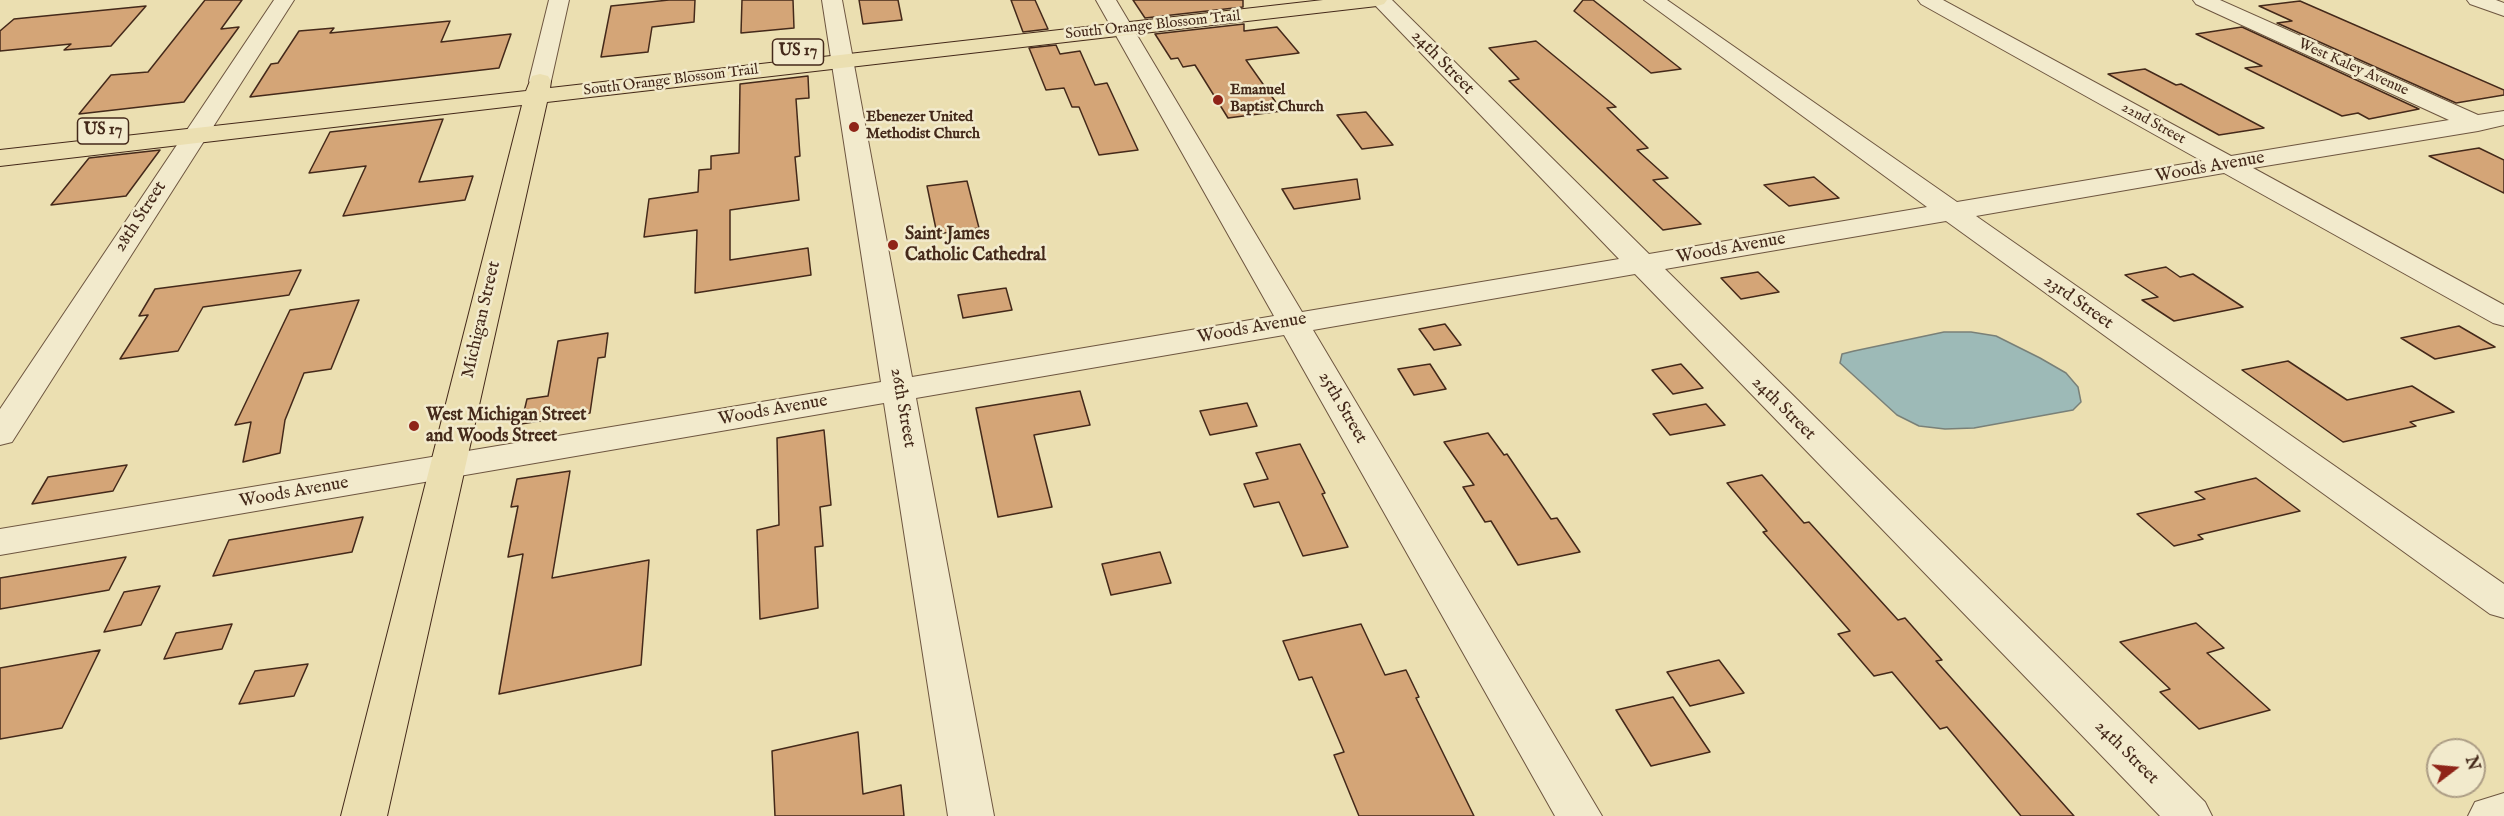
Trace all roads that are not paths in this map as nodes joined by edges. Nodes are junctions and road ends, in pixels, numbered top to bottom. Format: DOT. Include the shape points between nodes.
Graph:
graph roads {
  1 [pos="284,0"];
  2 [pos="559,0"];
  3 [pos="832,0"];
  4 [pos="1262,0"];
  5 [pos="1379,0"];
  6 [pos="1654,0"];
  7 [pos="1928,0"];
  8 [pos="2203,0"];
  9 [pos="2478,0"];
  10 [pos="2504,10"];
  11 [pos="1115,15"];
  12 [pos="842,54"];
  13 [pos="538,89"];
  14 [pos="2504,118"];
  15 [pos="2476,123"];
  16 [pos="200,128"];
  17 [pos="2504,135"];
  18 [pos="0,142"];
  19 [pos="0,158"];
  20 [pos="2227,166"];
  21 [pos="1950,212"];
  22 [pos="1639,264"];
  23 [pos="2504,318"];
  24 [pos="1292,322"];
  25 [pos="898,390"];
  26 [pos="0,434"];
  27 [pos="448,466"];
  28 [pos="0,542"];
  29 [pos="2504,604"];
  30 [pos="2504,812"];
  31 [pos="364,816"];
  32 [pos="971,816"];
  33 [pos="1579,816"];
  34 [pos="2189,816"];
  35 [pos="2491,816"];
  1 -- 16 [label="street, 28th Street"];
  2 -- 13 [label="street, Michigan Street"];
  3 -- 12 [label="street, 26th Street"];
  4 -- 11 [label="main road, South Orange Blossom Trail / US 17"];
  5 -- 11 [label="main road, South Orange Blossom Trail / US 17"];
  5 -- 22 [label="street, 24th Street"];
  6 -- 21 [label="street, 23rd Street"];
  7 -- 20 [label="street, 22nd Street"];
  8 -- 15 [label="street, West Kaley Avenue"];
  9 -- 10 [label="street"];
  11 -- 12 [label="main road, South Orange Blossom Trail / US 17"];
  11 -- 24 [label="street, 25th Street"];
  12 -- 13 [label="main road, South Orange Blossom Trail / US 17"];
  12 -- 25 [label="street, 26th Street"];
  13 -- 16 [label="main road, South Orange Blossom Trail / US 17"];
  13 -- 27 [label="main road, Michigan Street"];
  14 -- 15 [label="street, Woods Avenue"];
  15 -- 17 [label="street, West Kaley Avenue"];
  15 -- 20 [label="street, Woods Avenue"];
  16 -- 18 [label="main road, South Orange Blossom Trail / US 17"];
  16 -- 19 [label="main road, South Orange Blossom Trail / US 17"];
  16 -- 26 [label="street, 28th Street"];
  20 -- 21 [label="street, Woods Avenue"];
  20 -- 23 [label="street, 22nd Street"];
  21 -- 22 [label="street, Woods Avenue"];
  21 -- 29 [label="street, 23rd Street"];
  22 -- 24 [label="street, Woods Avenue"];
  22 -- 34 [label="street, 24th Street"];
  24 -- 25 [label="street, Woods Avenue"];
  24 -- 33 [label="street, 25th Street"];
  25 -- 27 [label="street, Woods Avenue"];
  25 -- 32 [label="street, 26th Street"];
  27 -- 28 [label="street, Woods Avenue"];
  27 -- 31 [label="main road, Michigan Street"];
  30 -- 35 [label="street"];
}
